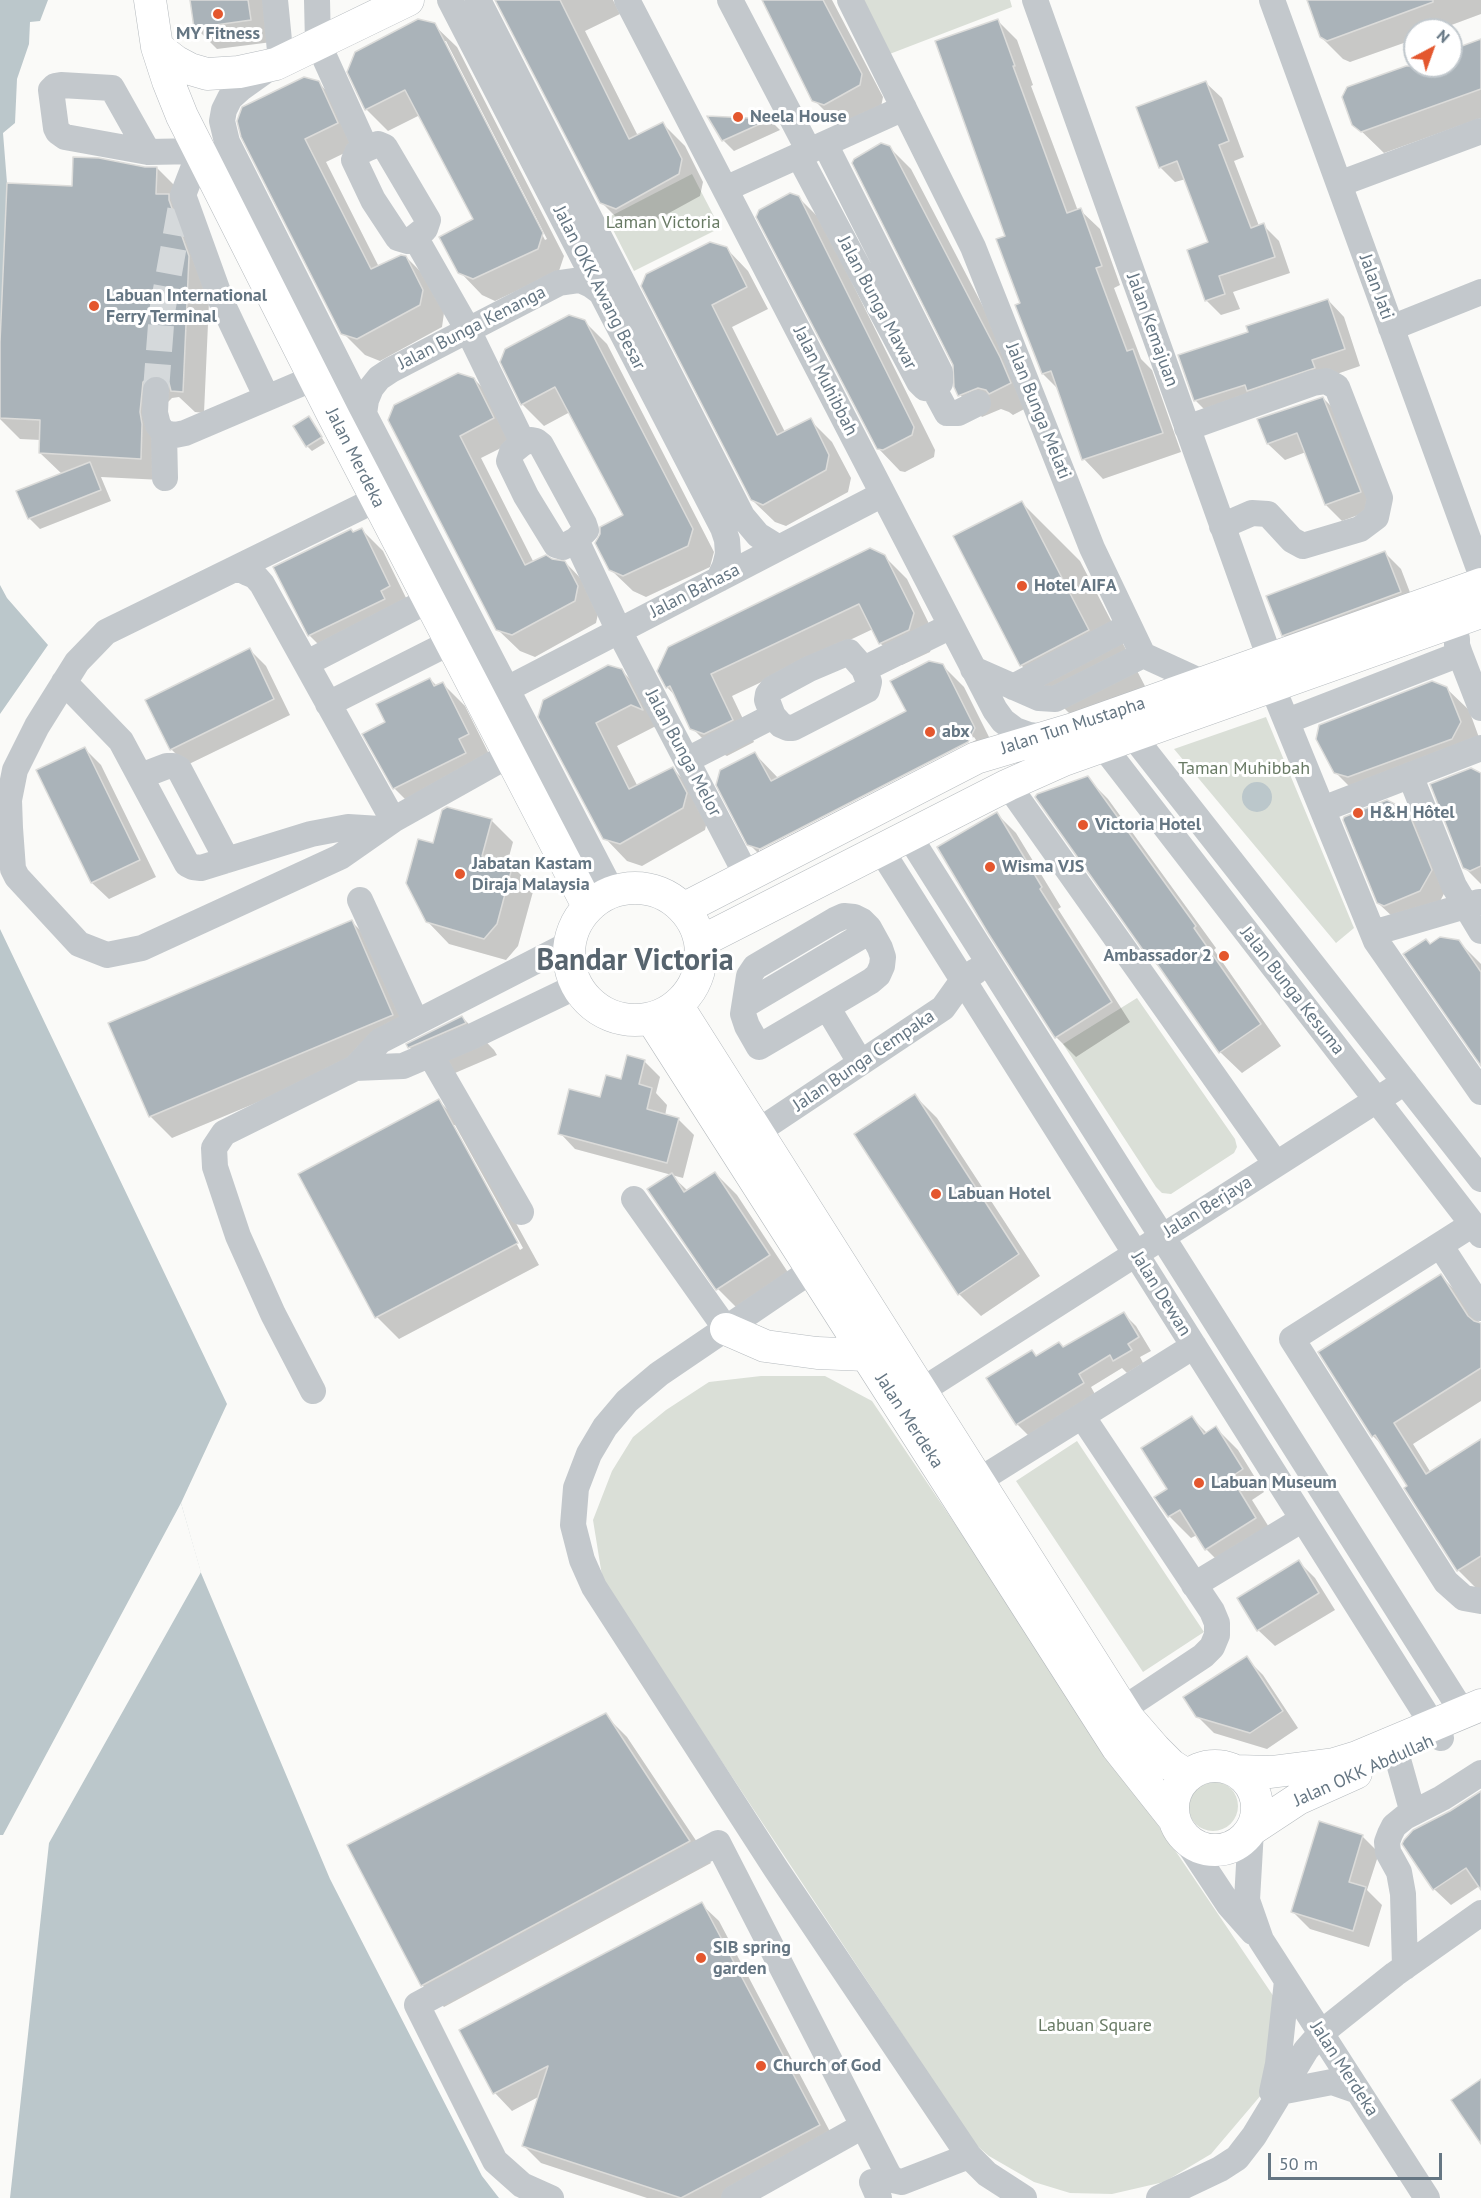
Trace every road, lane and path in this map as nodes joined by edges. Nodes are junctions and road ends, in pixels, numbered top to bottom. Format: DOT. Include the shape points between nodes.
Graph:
graph roads {
  1 [pos="150,0"];
  2 [pos="275,0"];
  3 [pos="317,0"];
  4 [pos="408,0"];
  5 [pos="450,0"];
  6 [pos="478,0"];
  7 [pos="627,0"];
  8 [pos="730,0"];
  9 [pos="850,0"];
  10 [pos="1035,0"];
  11 [pos="1272,0"];
  12 [pos="318,43"];
  13 [pos="157,47"];
  14 [pos="278,62"];
  15 [pos="904,108"];
  16 [pos="1481,131"];
  17 [pos="366,149"];
  18 [pos="811,150"];
  19 [pos="200,151"];
  20 [pos="148,152"];
  21 [pos="1339,184"];
  22 [pos="725,189"];
  23 [pos="415,237"];
  24 [pos="1481,292"];
  25 [pos="602,293"];
  26 [pos="1391,328"];
  27 [pos="468,330"];
  28 [pos="314,378"];
  29 [pos="156,390"];
  30 [pos="267,398"];
  31 [pos="978,404"];
  32 [pos="364,414"];
  33 [pos="1187,428"];
  34 [pos="164,433"];
  35 [pos="523,443"];
  36 [pos="165,478"];
  37 [pos="883,494"];
  38 [pos="377,499"];
  39 [pos="1222,526"];
  40 [pos="576,540"];
  41 [pos="779,548"];
  42 [pos="232,570"];
  43 [pos="1481,574"];
  44 [pos="719,579"];
  45 [pos="1481,584"];
  46 [pos="429,600"];
  47 [pos="1477,613"];
  48 [pos="951,626"];
  49 [pos="1129,627"];
  50 [pos="619,631"];
  51 [pos="451,642"];
  52 [pos="1460,654"];
  53 [pos="1143,655"];
  54 [pos="307,663"];
  55 [pos="864,669"];
  56 [pos="973,669"];
  57 [pos="1271,673"];
  58 [pos="64,682"];
  59 [pos="1204,683"];
  60 [pos="1013,687"];
  61 [pos="507,689"];
  62 [pos="328,704"];
  63 [pos="1481,708"];
  64 [pos="774,716"];
  65 [pos="1287,721"];
  66 [pos="1133,736"];
  67 [pos="1045,737"];
  68 [pos="1103,746"];
  69 [pos="1481,748"];
  70 [pos="509,755"];
  71 [pos="687,760"];
  72 [pos="1410,775"];
  73 [pos="141,776"];
  74 [pos="1008,785"];
  75 [pos="1323,810"];
  76 [pos="387,825"];
  77 [pos="909,836"];
  78 [pos="881,850"];
  79 [pos="227,860"];
  80 [pos="747,876"];
  81 [pos="8,880"];
  82 [pos="600,899"];
  83 [pos="360,900"];
  84 [pos="1473,904"];
  85 [pos="683,909"];
  86 [pos="1481,930"];
  87 [pos="1373,933"];
  88 [pos="700,942"];
  89 [pos="569,944"];
  90 [pos="988,963"];
  91 [pos="963,980"];
  92 [pos="577,986"];
  93 [pos="827,1007"];
  94 [pos="664,1012"];
  95 [pos="416,1022"];
  96 [pos="430,1054"];
  97 [pos="860,1062"];
  98 [pos="355,1068"];
  99 [pos="1405,1082"];
  100 [pos="1481,1092"];
  101 [pos="1376,1100"];
  102 [pos="757,1132"];
  103 [pos="1276,1164"];
  104 [pos="1481,1179"];
  105 [pos="634,1199"];
  106 [pos="521,1212"];
  107 [pos="1477,1230"];
  108 [pos="1162,1237"];
  109 [pos="1440,1245"];
  110 [pos="1136,1254"];
  111 [pos="812,1270"];
  112 [pos="1481,1308"];
  113 [pos="726,1329"];
  114 [pos="1194,1346"];
  115 [pos="866,1355"];
  116 [pos="313,1391"];
  117 [pos="921,1391"];
  118 [pos="1082,1416"];
  119 [pos="978,1481"];
  120 [pos="1303,1519"];
  121 [pos="1194,1586"];
  122 [pos="1481,1601"];
  123 [pos="1123,1709"];
  124 [pos="1475,1713"];
  125 [pos="1437,1732"];
  126 [pos="1397,1756"];
  127 [pos="1236,1771"];
  128 [pos="1481,1773"];
  129 [pos="1188,1776"];
  130 [pos="1413,1813"];
  131 [pos="1179,1828"];
  132 [pos="1251,1830"];
  133 [pos="1481,1913"];
  134 [pos="1262,1940"];
  135 [pos="1405,1967"];
  136 [pos="1287,1981"];
  137 [pos="1321,2033"];
  138 [pos="1358,2091"];
  139 [pos="1274,2101"];
  140 [pos="863,2126"];
  141 [pos="969,2156"];
  142 [pos="551,2198"];
  143 [pos="734,2198"];
  144 [pos="1024,2198"];
  145 [pos="1159,2198"];
  146 [pos="1427,2198"];
  1 -- 13 [label="main road, Jalan Merdeka"];
  2 -- 14 [label="street"];
  3 -- 12 [label="street"];
  4 -- 12 [label="main road"];
  5 -- 25 [label="street, Jalan OKK Awang Besar"];
  6 -- 41 [label="street, Jalan OKK Awang Besar" via="742,516 758,535"];
  7 -- 22 [label="street, Jalan Muhibbah"];
  8 -- 18 [label="street, Jalan Bunga Mawar"];
  9 -- 15 [label="street, Jalan Bunga Melati"];
  10 -- 33 [label="street, Jalan Kemajuan"];
  11 -- 21 [label="street, Jalan Jati"];
  12 -- 14 [label="main road"];
  12 -- 17 [label="street"];
  13 -- 14 [label="main road" via="175,61 207,74 238,72"];
  13 -- 19 [label="main road, Jalan Merdeka" via="182,116"];
  14 -- 32 [label="street, Jalan Merdeka" via="230,98 224,110 224,133"];
  15 -- 18 [label="street"];
  15 -- 49 [label="street, Jalan Bunga Melati" via="973,247 1092,548"];
  16 -- 21 [label="street"];
  17 -- 23 [label="street" via="357,153 354,160 373,200 398,238 408,241"];
  17 -- 23 [label="street" via="378,144 385,147 428,220 425,229"];
  18 -- 22 [label="street"];
  18 -- 31 [label="street, Jalan Bunga Mawar" via="940,372 940,383 934,388 947,413 958,413"];
  19 -- 20 [label="street"];
  19 -- 28 [label="main road, Jalan Merdeka"];
  19 -- 30 [label="street" via="183,195 222,303"];
  21 -- 26 [label="street, Jalan Jati"];
  22 -- 37 [label="street, Jalan Muhibbah"];
  23 -- 27 [label="street"];
  24 -- 26 [label="street"];
  25 -- 27 [label="street, Jalan Bunga Kenanga" via="580,280 559,283"];
  25 -- 44 [label="street, Jalan OKK Awang Besar" via="723,528 728,554"];
  26 -- 43 [label="street, Jalan Jati"];
  27 -- 32 [label="street, Jalan Bunga Kenanga" via="380,378 369,394"];
  27 -- 35 [label="street"];
  28 -- 30 [label="street"];
  28 -- 38 [label="main road, Jalan Merdeka"];
  29 -- 34 [label="street" via="155,413"];
  30 -- 34 [label="street" via="185,433"];
  32 -- 61 [label="street, Jalan Merdeka"];
  33 -- 39 [label="street, Jalan Kemajuan"];
  33 -- 39 [label="street" via="1326,381 1337,387 1380,498 1376,517 1360,529 1303,546 1268,514 1252,513"];
  34 -- 36 [label="street"];
  35 -- 40 [label="street" via="536,441 541,445 563,483 586,530"];
  35 -- 40 [label="street" via="512,452 509,461 526,496 556,545"];
  37 -- 41 [label="street, Jalan Bahasa"];
  37 -- 48 [label="street, Jalan Muhibbah"];
  38 -- 42 [label="street"];
  38 -- 46 [label="main road, Jalan Merdeka"];
  39 -- 57 [label="street, Jalan Kemajuan"];
  40 -- 50 [label="street, Jalan Bunga Melor"];
  41 -- 44 [label="street, Jalan Bahasa"];
  42 -- 54 [label="street" via="255,576"];
  42 -- 58 [label="street" via="106,632"];
  44 -- 50 [label="street, Jalan Bahasa"];
  45 -- 57 [label="main road, Jalan Tun Mustapha"];
  46 -- 51 [label="main road, Jalan Merdeka"];
  46 -- 54 [label="street"];
  47 -- 52 [label="street" via="1463,624 1458,634"];
  47 -- 57 [label="main road, Jalan Tun Mustapha"];
  48 -- 55 [label="street"];
  48 -- 56 [label="street, Jalan Muhibbah"];
  49 -- 53 [label="street, Jalan Bunga Melati"];
  49 -- 60 [label="street"];
  50 -- 61 [label="street, Jalan Bahasa"];
  50 -- 71 [label="street, Jalan Bunga Melor"];
  51 -- 62 [label="street"];
  51 -- 70 [label="main road, Jalan Merdeka"];
  52 -- 63 [label="street"];
  52 -- 65 [label="street"];
  53 -- 59 [label="street"];
  53 -- 60 [label="street" via="1055,699 1039,698"];
  54 -- 62 [label="street"];
  55 -- 64 [label="street" via="869,682 867,690 857,696 793,728 781,724"];
  55 -- 64 [label="street" via="849,652 809,669 768,694"];
  56 -- 60 [label="street"];
  56 -- 67 [label="street, Jalan Muhibbah" via="1004,721 1015,730"];
  57 -- 59 [label="main road, Jalan Tun Mustapha"];
  57 -- 65 [label="street, Jalan Kemajuan"];
  57 -- 66 [label="main road, Jalan Tun Mustapha"];
  58 -- 73 [label="street" via="121,741"];
  58 -- 81 [label="street" via="15,770 9,800 12,858"];
  59 -- 67 [label="main road, Jalan Tun Mustapha"];
  61 -- 82 [label="street, Jalan Merdeka"];
  62 -- 76 [label="street"];
  64 -- 71 [label="street"];
  65 -- 75 [label="street, Jalan Kemajuan"];
  66 -- 68 [label="main road, Jalan Tun Mustapha"];
  66 -- 99 [label="street, Jalan Bunga Kesuma"];
  67 -- 80 [label="main road, Jalan Tun Mustapha" via="976,758"];
  68 -- 74 [label="main road, Jalan Tun Mustapha"];
  68 -- 101 [label="street, Jalan Bunga Kesuma"];
  69 -- 72 [label="street"];
  70 -- 76 [label="street"];
  70 -- 82 [label="main road, Jalan Merdeka"];
  71 -- 80 [label="street, Jalan Bunga Melor"];
  72 -- 75 [label="street"];
  72 -- 84 [label="street" via="1454,886"];
  73 -- 79 [label="street" via="187,864 201,868"];
  73 -- 79 [label="street" via="166,766 179,769"];
  74 -- 77 [label="main road, Jalan Tun Mustapha"];
  74 -- 103 [label="street"];
  75 -- 87 [label="street, Jalan Kemajuan"];
  76 -- 79 [label="street" via="311,834"];
  76 -- 81 [label="street" via="340,856 142,948 107,956 79,944"];
  77 -- 78 [label="main road, Jalan Tun Mustapha"];
  77 -- 90 [label="street, Jalan Dewan"];
  78 -- 88 [label="main road, Jalan Tun Mustapha"];
  78 -- 91 [label="street, Jalan Dewan"];
  80 -- 85 [label="main road, Jalan Tun Mustapha"];
  82 -- 85 [label="main road" via="631,888 650,889"];
  82 -- 89 [label="main road" via="575,924"];
  83 -- 95 [label="street"];
  84 -- 86 [label="street"];
  84 -- 87 [label="street"];
  85 -- 88 [label="main road"];
  87 -- 100 [label="street, Jalan Kemajuan"];
  88 -- 94 [label="main road" via="697,977 688,993"];
  89 -- 92 [label="main road" via="570,966"];
  89 -- 95 [label="street"];
  90 -- 91 [label="street"];
  90 -- 108 [label="street, Jalan Dewan"];
  91 -- 97 [label="street, Jalan Bunga Cempaka" via="943,1008"];
  91 -- 110 [label="street, Jalan Dewan"];
  92 -- 94 [label="main road" via="591,1003 629,1020"];
  92 -- 96 [label="street"];
  93 -- 93 [label="street" via="878,975 883,957 870,931 745,1005 744,1020 759,1047"];
  93 -- 97 [label="street"];
  94 -- 102 [label="main road, Jalan Merdeka"];
  94 -- 111 [label="main road, Jalan Merdeka"];
  95 -- 98 [label="street" via="380,1041"];
  96 -- 98 [label="street" via="403,1066"];
  96 -- 106 [label="street"];
  97 -- 102 [label="street, Jalan Bunga Cempaka"];
  98 -- 116 [label="street" via="224,1133 214,1148 215,1167 238,1236"];
  99 -- 101 [label="street, Jalan Berjaya"];
  99 -- 104 [label="street, Jalan Bunga Kesuma"];
  101 -- 103 [label="street, Jalan Berjaya"];
  101 -- 107 [label="street, Jalan Bunga Kesuma"];
  102 -- 117 [label="main road, Jalan Merdeka"];
  103 -- 108 [label="street, Jalan Berjaya"];
  105 -- 113 [label="street"];
  107 -- 109 [label="street"];
  108 -- 110 [label="street, Jalan Berjaya"];
  108 -- 124 [label="street, Jalan Dewan"];
  109 -- 112 [label="street"];
  109 -- 122 [label="street" via="1292,1339 1446,1581 1464,1598"];
  110 -- 114 [label="street, Jalan Dewan"];
  110 -- 117 [label="street, Jalan Berjaya"];
  111 -- 113 [label="street"];
  111 -- 115 [label="main road, Jalan Merdeka"];
  113 -- 115 [label="main road" via="765,1346"];
  113 -- 141 [label="street" via="660,1374 627,1401 605,1427 576,1488 573,1524 582,1560 594,1587 770,1859"];
  114 -- 118 [label="street"];
  114 -- 120 [label="street, Jalan Dewan"];
  115 -- 131 [label="main road, Jalan Merdeka" via="1117,1747"];
  117 -- 119 [label="main road, Jalan Merdeka"];
  118 -- 119 [label="street"];
  118 -- 121 [label="street"];
  119 -- 123 [label="main road, Jalan Merdeka"];
  120 -- 121 [label="street"];
  120 -- 125 [label="street, Jalan Dewan"];
  121 -- 123 [label="street" via="1217,1623 1212,1647"];
  123 -- 129 [label="main road, Jalan Merdeka" via="1141,1735"];
  124 -- 125 [label="main road, Jalan OKK Abdullah"];
  125 -- 126 [label="main road, Jalan OKK Abdullah"];
  125 -- 127 [label="main road, Jalan OKK Abdullah" via="1334,1764 1271,1772"];
  126 -- 130 [label="street"];
  126 -- 132 [label="main road, Jalan OKK Abdullah" via="1298,1799"];
  127 -- 129 [label="main road" via="1211,1766"];
  127 -- 132 [label="main road" via="1254,1791 1256,1818"];
  128 -- 130 [label="street"];
  129 -- 131 [label="main road" via="1174,1796"];
  130 -- 135 [label="street" via="1394,1826 1387,1842 1404,1894"];
  131 -- 132 [label="main road" via="1194,1845 1206,1850 1232,1847"];
  131 -- 134 [label="street, Jalan Merdeka" via="1234,1912"];
  132 -- 134 [label="street, Jalan Merdeka" via="1247,1900"];
  133 -- 135 [label="street"];
  134 -- 136 [label="street, Jalan Merdeka"];
  135 -- 137 [label="street"];
  136 -- 137 [label="street, Jalan Merdeka"];
  136 -- 139 [label="street"];
  137 -- 138 [label="street, Jalan Merdeka"];
  137 -- 139 [label="street"];
  138 -- 139 [label="street" via="1332,2082"];
  138 -- 146 [label="street, Jalan Merdeka"];
  139 -- 145 [label="street" via="1237,2157"];
  140 -- 141 [label="street" via="893,2180 902,2182"];
  140 -- 142 [label="street" via="718,1842 417,2005 495,2161 522,2184"];
  140 -- 143 [label="street"];
  141 -- 144 [label="street" via="987,2174"];
}
